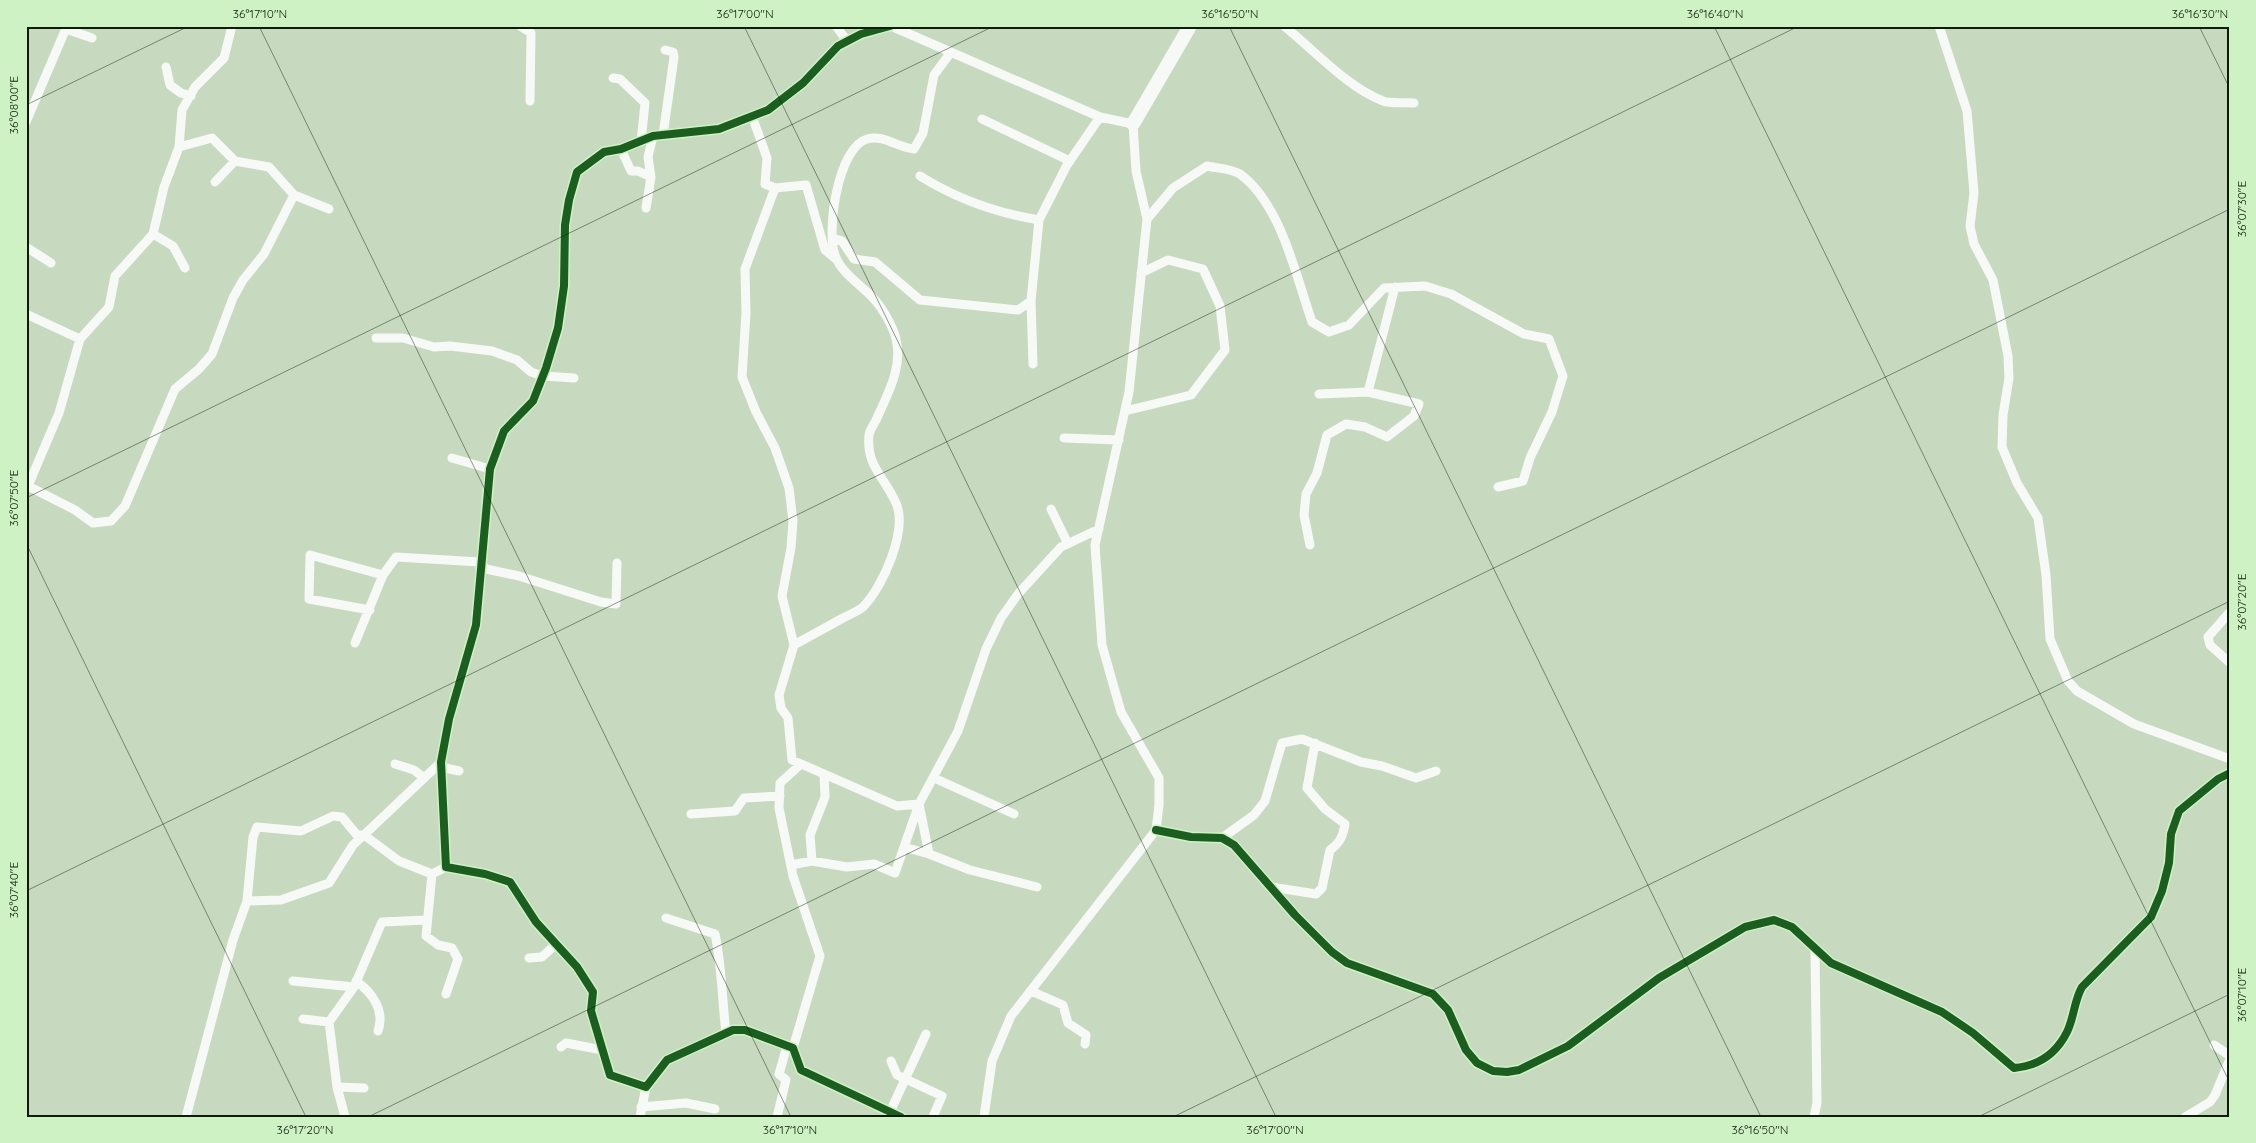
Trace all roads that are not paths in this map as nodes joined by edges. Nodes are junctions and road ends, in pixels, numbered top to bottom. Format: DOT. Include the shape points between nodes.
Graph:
graph roads {
  1 [pos="232,26"];
  2 [pos="520,26"];
  3 [pos="836,26"];
  4 [pos="890,26"];
  5 [pos="1190,26"];
  6 [pos="1939,26"];
  7 [pos="66,28"];
  8 [pos="1290,28"];
  9 [pos="92,38"];
  10 [pos="847,41"];
  11 [pos="665,50"];
  12 [pos="951,52"];
  13 [pos="166,66"];
  14 [pos="613,78"];
  15 [pos="191,96"];
  16 [pos="530,101"];
  17 [pos="1414,103"];
  18 [pos="752,116"];
  19 [pos="1100,117"];
  20 [pos="982,119"];
  21 [pos="26,122"];
  22 [pos="1133,124"];
  23 [pos="658,136"];
  24 [pos="640,142"];
  25 [pos="179,147"];
  26 [pos="621,149"];
  27 [pos="235,161"];
  28 [pos="1070,161"];
  29 [pos="920,176"];
  30 [pos="651,177"];
  31 [pos="215,182"];
  32 [pos="775,188"];
  33 [pos="294,195"];
  34 [pos="646,208"];
  35 [pos="329,209"];
  36 [pos="1039,220"];
  37 [pos="1147,220"];
  38 [pos="154,234"];
  39 [pos="833,238"];
  40 [pos="26,247"];
  41 [pos="836,259"];
  42 [pos="51,263"];
  43 [pos="185,268"];
  44 [pos="1141,273"];
  45 [pos="1395,287"];
  46 [pos="1031,301"];
  47 [pos="26,314"];
  48 [pos="376,338"];
  49 [pos="80,339"];
  50 [pos="1033,364"];
  51 [pos="543,376"];
  52 [pos="574,378"];
  53 [pos="1368,392"];
  54 [pos="1319,394"];
  55 [pos="1125,411"];
  56 [pos="1064,438"];
  57 [pos="1119,440"];
  58 [pos="452,458"];
  59 [pos="490,469"];
  60 [pos="27,486"];
  61 [pos="1498,487"];
  62 [pos="1051,509"];
  63 [pos="1099,529"];
  64 [pos="1068,544"];
  65 [pos="1310,545"];
  66 [pos="480,562"];
  67 [pos="617,563"];
  68 [pos="383,575"];
  69 [pos="370,610"];
  70 [pos="2229,613"];
  71 [pos="355,643"];
  72 [pos="794,645"];
  73 [pos="2230,663"];
  74 [pos="1315,743"];
  75 [pos="2230,759"];
  76 [pos="395,764"];
  77 [pos="801,764"];
  78 [pos="441,765"];
  79 [pos="459,771"];
  80 [pos="1436,771"];
  81 [pos="2230,773"];
  82 [pos="824,774"];
  83 [pos="424,778"];
  84 [pos="934,778"];
  85 [pos="780,796"];
  86 [pos="919,804"];
  87 [pos="691,814"];
  88 [pos="1014,814"];
  89 [pos="1156,830"];
  90 [pos="364,835"];
  91 [pos="1222,838"];
  92 [pos="904,847"];
  93 [pos="929,854"];
  94 [pos="812,861"];
  95 [pos="791,865"];
  96 [pos="446,867"];
  97 [pos="432,874"];
  98 [pos="1037,887"];
  99 [pos="1270,887"];
  100 [pos="247,901"];
  101 [pos="666,918"];
  102 [pos="426,920"];
  103 [pos="556,944"];
  104 [pos="1815,950"];
  105 [pos="528,958"];
  106 [pos="293,981"];
  107 [pos="355,984"];
  108 [pos="1031,991"];
  109 [pos="446,994"];
  110 [pos="303,1019"];
  111 [pos="329,1022"];
  112 [pos="378,1031"];
  113 [pos="726,1033"];
  114 [pos="926,1034"];
  115 [pos="1085,1044"];
  116 [pos="2214,1045"];
  117 [pos="561,1047"];
  118 [pos="790,1047"];
  119 [pos="602,1050"];
  120 [pos="2230,1057"];
  121 [pos="890,1061"];
  122 [pos="905,1079"];
  123 [pos="337,1087"];
  124 [pos="646,1087"];
  125 [pos="364,1088"];
  126 [pos="641,1106"];
  127 [pos="715,1109"];
  128 [pos="890,1112"];
  129 [pos="186,1117"];
  130 [pos="345,1117"];
  131 [pos="640,1117"];
  132 [pos="777,1117"];
  133 [pos="901,1117"];
  134 [pos="933,1117"];
  135 [pos="984,1117"];
  136 [pos="1814,1117"];
  137 [pos="2185,1117"];
  1 -- 15 [label="street" via="224,58 195,87"];
  2 -- 16 [label="street" via="531,34"];
  3 -- 10 [label="street"];
  4 -- 10 [label="street"];
  4 -- 12 [label="street"];
  5 -- 22 [label="street"];
  6 -- 75 [label="street" via="1967,111 1974,193 1970,226 1974,244 1993,280 2008,356 2002,447 2017,483 2038,518 2050,639 2068,680 2077,691 2134,724"];
  7 -- 9 [label="street"];
  7 -- 21 [label="street"];
  8 -- 17 [label="street" via="1321,59 1384,101"];
  10 -- 18 [label="street" via="838,46 803,83 768,110"];
  11 -- 23 [label="street" via="673,52 674,56"];
  12 -- 19 [label="street"];
  12 -- 39 [label="street" via="934,75 923,134 914,149 881,138 869,138 856,145 840,176"];
  13 -- 15 [label="street" via="170,85"];
  14 -- 24 [label="street" via="620,79 645,103"];
  15 -- 25 [label="street" via="182,110"];
  18 -- 23 [label="street" via="719,129"];
  18 -- 32 [label="street" via="767,158 765,184"];
  19 -- 22 [label="street"];
  19 -- 28 [label="street"];
  20 -- 28 [label="street"];
  22 -- 37 [label="street" via="1136,172"];
  23 -- 24 [label="street"];
  23 -- 30 [label="street" via="648,157"];
  24 -- 26 [label="street"];
  25 -- 27 [label="street" via="212,138"];
  25 -- 38 [label="street" via="164,187"];
  26 -- 30 [label="street" via="631,171"];
  26 -- 51 [label="street" via="604,152 577,172 568,200 564,286 558,328"];
  27 -- 31 [label="street"];
  27 -- 33 [label="street" via="269,167"];
  28 -- 36 [label="street"];
  29 -- 36 [label="street" via="959,198 1014,216"];
  30 -- 34 [label="street"];
  32 -- 41 [label="street" via="806,185 825,250"];
  32 -- 72 [label="street" via="745,269 742,377 775,448 789,488 793,521 782,596"];
  33 -- 35 [label="street"];
  33 -- 60 [label="street" via="264,254 242,280 212,354 199,370 175,389 125,506 111,521 93,523 75,510"];
  36 -- 46 [label="street"];
  37 -- 44 [label="street"];
  37 -- 45 [label="street" via="1173,188 1207,166 1239,173 1258,191 1279,228 1312,322 1329,332 1349,325 1384,288"];
  38 -- 43 [label="street" via="173,246"];
  38 -- 49 [label="street" via="115,276 109,307"];
  39 -- 41 [label="street"];
  39 -- 46 [label="street" via="842,241 854,259 875,262 920,300 1018,310"];
  40 -- 42 [label="street"];
  41 -- 72 [label="street" via="881,307 896,337 899,362 869,432 869,449 870,460 899,511 898,530 894,553 863,607"];
  44 -- 55 [label="street"];
  44 -- 55 [label="street" via="1168,260 1203,270 1220,306 1225,350 1191,396"];
  45 -- 53 [label="street"];
  45 -- 61 [label="street" via="1425,286 1451,294 1524,334 1549,339 1562,376 1552,412 1523,481"];
  46 -- 50 [label="street"];
  47 -- 49 [label="street"];
  48 -- 51 [label="street" via="403,338 434,347 492,352 517,360 531,372"];
  49 -- 60 [label="street" via="59,413"];
  51 -- 52 [label="street"];
  51 -- 59 [label="street" via="533,401 504,431"];
  53 -- 54 [label="street"];
  53 -- 65 [label="street" via="1419,404 1414,416 1387,436 1346,424 1327,435 1306,494 1304,515"];
  55 -- 57 [label="street"];
  56 -- 57 [label="street"];
  57 -- 63 [label="street"];
  58 -- 59 [label="street"];
  59 -- 66 [label="street"];
  62 -- 64 [label="street"];
  63 -- 64 [label="street"];
  63 -- 89 [label="street" via="1095,545 1102,645 1121,712 1159,778 1160,805"];
  64 -- 84 [label="street" via="1061,547 1018,594 1001,618 986,649 958,731"];
  66 -- 67 [label="street" via="486,569 616,604"];
  66 -- 68 [label="street" via="396,556"];
  66 -- 78 [label="street" via="476,625 449,719"];
  68 -- 69 [label="street"];
  68 -- 69 [label="street" via="310,555 309,599"];
  69 -- 71 [label="street"];
  70 -- 73 [label="street" via="2208,637 2210,645"];
  72 -- 77 [label="street" via="779,695 781,708 788,718 792,760"];
  74 -- 80 [label="street" via="1361,762 1416,778"];
  74 -- 91 [label="street" via="1302,738 1282,742 1265,801 1254,814"];
  74 -- 99 [label="street" via="1307,788 1345,824 1344,830 1339,844 1330,850 1322,888 1316,894"];
  76 -- 83 [label="street" via="414,770"];
  77 -- 82 [label="street"];
  77 -- 85 [label="street" via="780,783"];
  78 -- 79 [label="street"];
  78 -- 83 [label="street"];
  78 -- 96 [label="street"];
  81 -- 104 [label="street" via="2179,811 2171,834 2169,863 2162,891 2151,917 2082,987 2075,999 2067,1032 2045,1059 2029,1067 2014,1068 1942,1012 1832,963"];
  82 -- 86 [label="street" via="897,806"];
  82 -- 94 [label="street" via="825,796 810,835"];
  83 -- 90 [label="street"];
  84 -- 86 [label="street"];
  84 -- 88 [label="street"];
  85 -- 87 [label="street" via="744,798 735,812"];
  85 -- 95 [label="street" via="779,808"];
  86 -- 92 [label="street"];
  86 -- 93 [label="street"];
  89 -- 91 [label="street" via="1190,837"];
  89 -- 108 [label="street"];
  90 -- 97 [label="street" via="399,861"];
  90 -- 100 [label="street" via="352,845 330,883 281,900"];
  90 -- 100 [label="street" via="356,835 342,817 333,816 301,832 256,827"];
  91 -- 99 [label="street" via="1234,845"];
  92 -- 93 [label="street"];
  92 -- 94 [label="street" via="895,872 874,864 847,867"];
  93 -- 98 [label="street" via="970,870"];
  94 -- 95 [label="street"];
  95 -- 118 [label="street" via="820,956"];
  96 -- 97 [label="street"];
  96 -- 103 [label="street" via="510,882 536,922"];
  97 -- 102 [label="street"];
  99 -- 104 [label="street" via="1318,940 1347,962 1432,994 1448,1010 1466,1050 1477,1063 1493,1071 1519,1070 1568,1046 1659,978 1745,927 1774,920 1792,927"];
  100 -- 129 [label="street" via="233,940"];
  101 -- 113 [label="street" via="715,934 721,962"];
  102 -- 107 [label="street" via="382,922"];
  102 -- 109 [label="street" via="426,936 438,945 452,948 458,959"];
  103 -- 105 [label="street" via="542,957"];
  103 -- 119 [label="street" via="577,967 593,992 591,1011"];
  104 -- 136 [label="street" via="1817,1075"];
  106 -- 107 [label="street"];
  107 -- 111 [label="street"];
  107 -- 112 [label="street" via="367,989 380,1012 382,1020"];
  108 -- 115 [label="street" via="1064,1005 1068,1023 1086,1035"];
  108 -- 135 [label="street" via="1011,1016 1000,1038 992,1060"];
  110 -- 111 [label="street"];
  111 -- 123 [label="street"];
  113 -- 118 [label="street" via="745,1030"];
  113 -- 124 [label="street" via="667,1060"];
  114 -- 122 [label="street"];
  116 -- 120 [label="street"];
  117 -- 119 [label="street" via="566,1043"];
  118 -- 128 [label="street" via="802,1070"];
  118 -- 132 [label="street" via="779,1074 786,1080"];
  119 -- 124 [label="street" via="610,1075"];
  120 -- 137 [label="street" via="2216,1095"];
  121 -- 122 [label="street" via="898,1076"];
  122 -- 128 [label="street"];
  122 -- 134 [label="street" via="942,1096"];
  123 -- 125 [label="street"];
  123 -- 130 [label="street"];
  124 -- 126 [label="street"];
  126 -- 127 [label="street" via="686,1103"];
  126 -- 131 [label="street"];
  128 -- 133 [label="street"];
}
